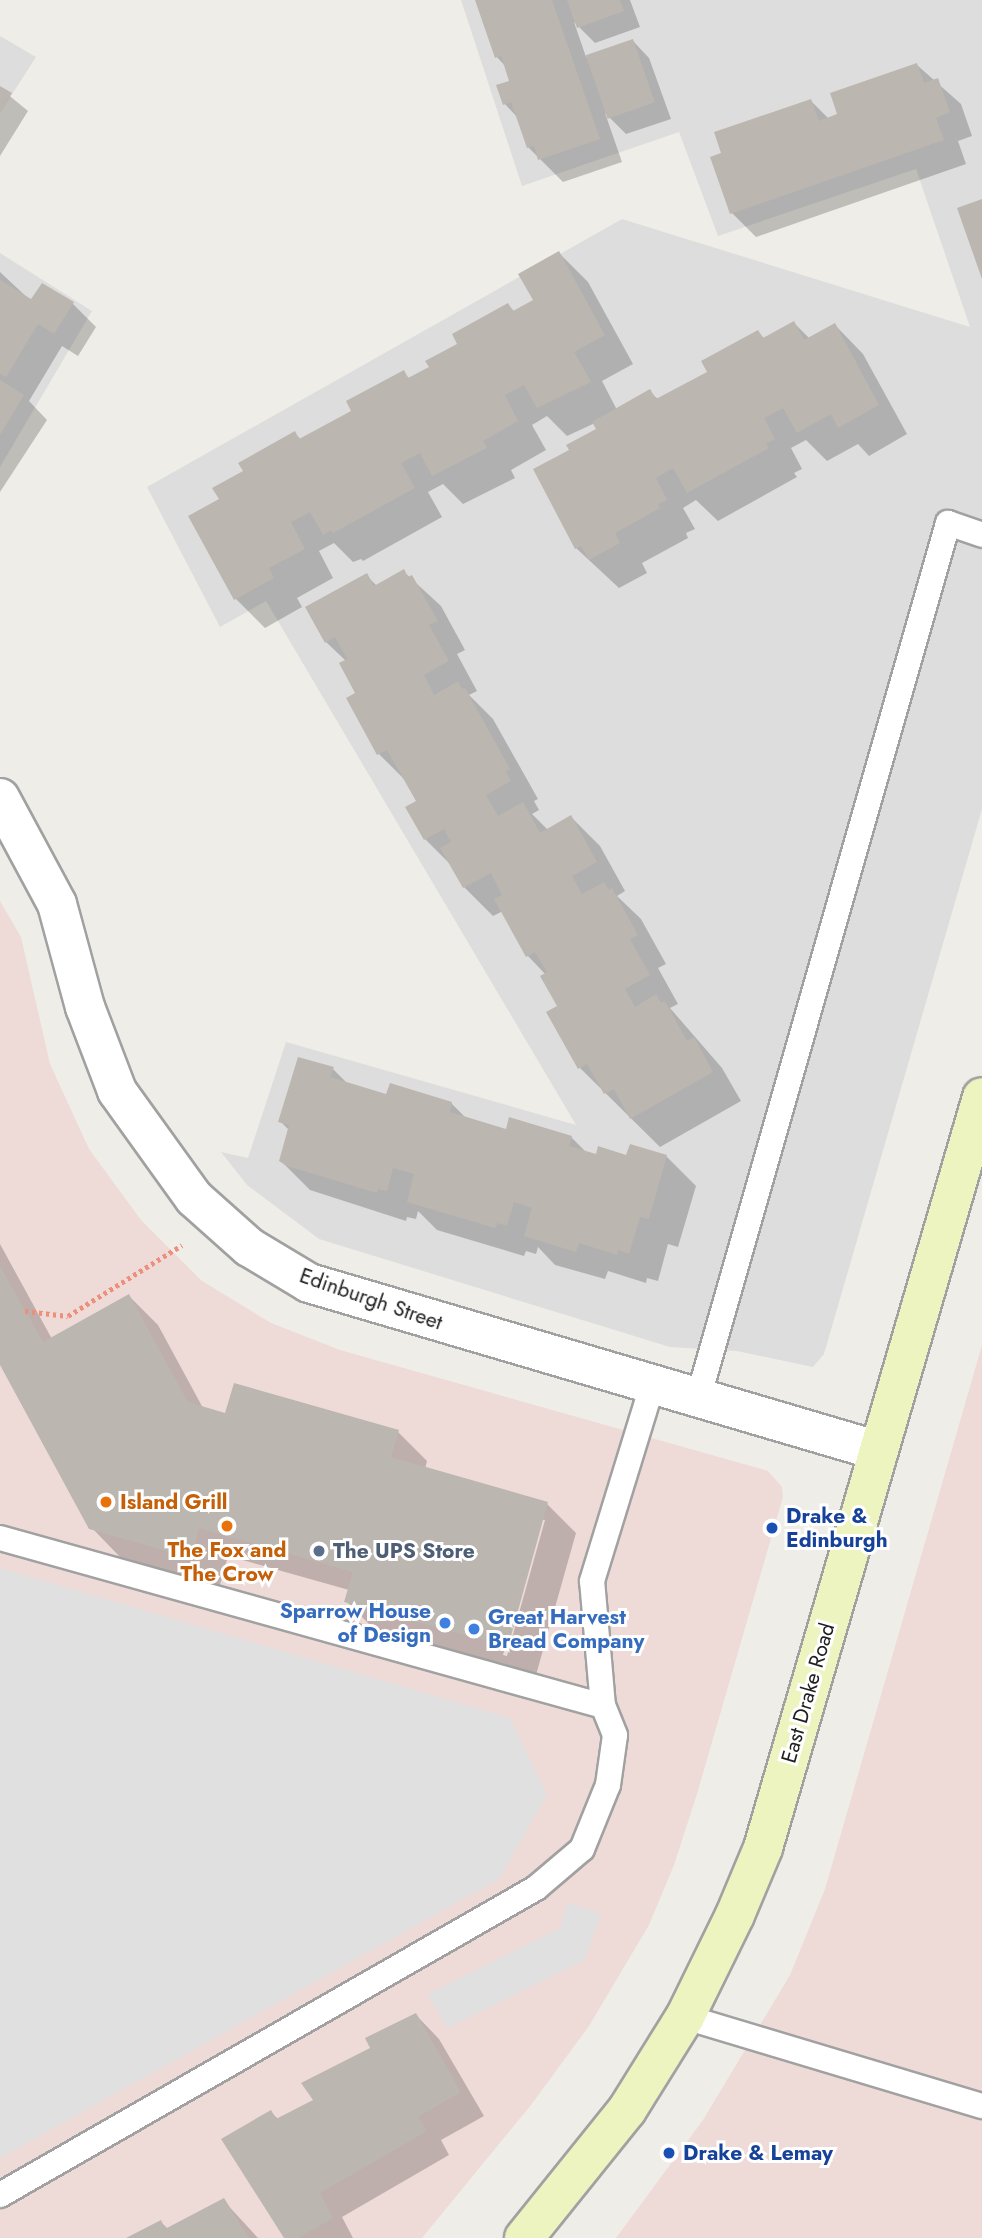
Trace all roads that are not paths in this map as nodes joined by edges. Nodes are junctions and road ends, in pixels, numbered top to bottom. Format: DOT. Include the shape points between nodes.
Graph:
graph roads {
  1 [pos="982,534"];
  2 [pos="0,798"];
  3 [pos="982,1097"];
  4 [pos="652,1386"];
  5 [pos="698,1399"];
  6 [pos="879,1451"];
  7 [pos="0,1538"];
  8 [pos="603,1706"];
  9 [pos="685,2017"];
  10 [pos="982,2106"];
  11 [pos="0,2195"];
  12 [pos="524,2238"];
  1 -- 5 [label="lane" via="948,523"];
  2 -- 4 [label="street, Edinburgh Street" via="57,904 85,1007 117,1091 194,1198 219,1222 249,1247 309,1283"];
  3 -- 6 [label="main road, East Drake Road"];
  4 -- 5 [label="street, Edinburgh Street"];
  4 -- 8 [label="lane" via="592,1581"];
  5 -- 6 [label="street, Edinburgh Street"];
  6 -- 9 [label="main road, East Drake Road" via="762,1848"];
  7 -- 8 [label="lane"];
  8 -- 11 [label="lane" via="615,1735 608,1785 582,1849 536,1888"];
  9 -- 10 [label="lane"];
  9 -- 12 [label="main road, East Drake Road" via="627,2109"];
}
